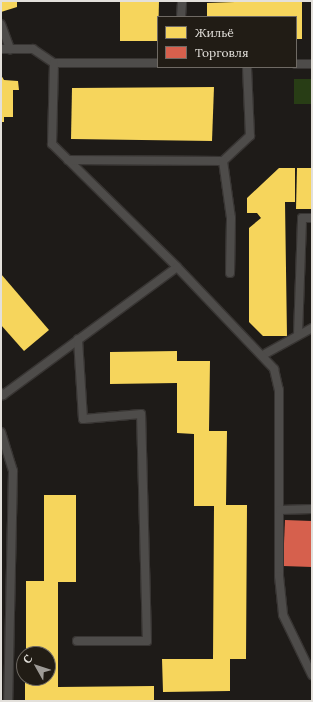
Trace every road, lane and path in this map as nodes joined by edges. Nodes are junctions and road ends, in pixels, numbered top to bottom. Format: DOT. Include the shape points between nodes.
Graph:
graph roads {
  1 [pos="182,1"];
  2 [pos="181,16"];
  3 [pos="1,24"];
  4 [pos="1,49"];
  5 [pos="10,49"];
  6 [pos="54,63"];
  7 [pos="157,63"];
  8 [pos="297,64"];
  9 [pos="312,64"];
  10 [pos="247,68"];
  11 [pos="68,160"];
  12 [pos="223,161"];
  13 [pos="312,218"];
  14 [pos="177,267"];
  15 [pos="230,273"];
  16 [pos="312,328"];
  17 [pos="298,335"];
  18 [pos="78,338"];
  19 [pos="263,355"];
  20 [pos="2,395"];
  21 [pos="1,432"];
  22 [pos="280,510"];
  23 [pos="312,510"];
  24 [pos="77,641"];
  25 [pos="312,675"];
  26 [pos="8,701"];
  1 -- 2 [label="lane"];
  3 -- 5 [label="lane"];
  4 -- 5 [label="lane"];
  5 -- 6 [label="lane" via="33,49"];
  6 -- 7 [label="lane"];
  6 -- 11 [label="lane" via="52,144"];
  8 -- 9 [label="lane"];
  10 -- 12 [label="lane" via="250,136"];
  11 -- 12 [label="lane"];
  11 -- 14 [label="lane"];
  12 -- 15 [label="lane" via="231,218"];
  13 -- 17 [label="lane" via="302,218"];
  14 -- 18 [label="lane"];
  14 -- 19 [label="lane"];
  16 -- 17 [label="lane"];
  17 -- 19 [label="lane"];
  18 -- 20 [label="lane"];
  18 -- 24 [label="lane" via="83,419 141,414 147,640"];
  19 -- 22 [label="lane" via="274,369 279,390"];
  21 -- 26 [label="lane" via="13,471"];
  22 -- 23 [label="lane"];
  22 -- 25 [label="lane" via="279,576 283,615"];
}
